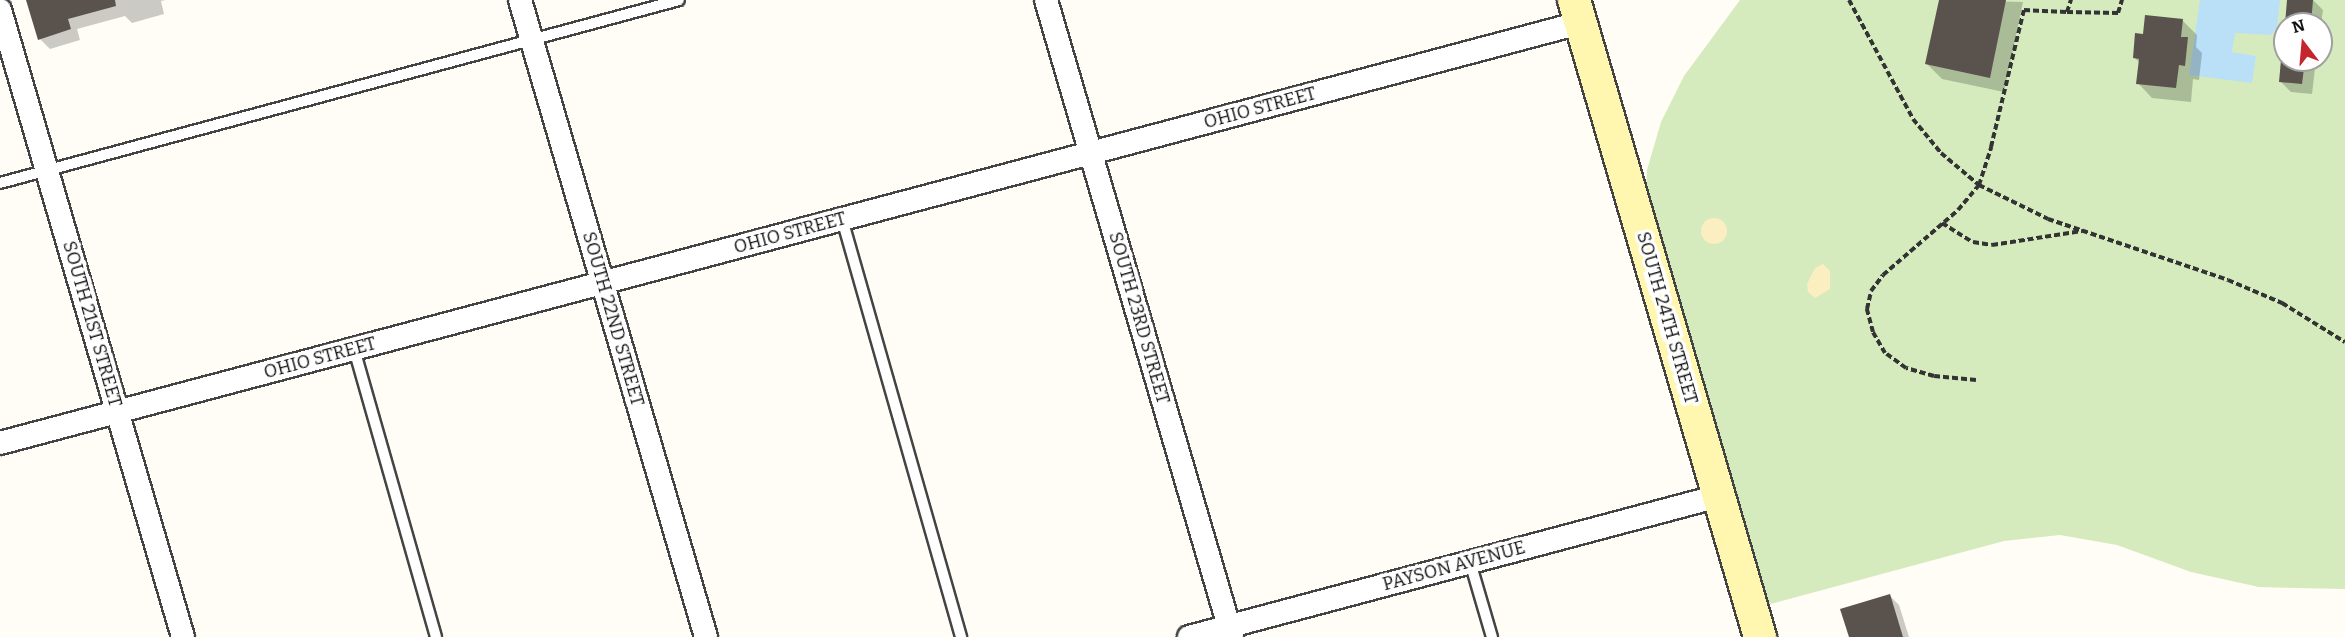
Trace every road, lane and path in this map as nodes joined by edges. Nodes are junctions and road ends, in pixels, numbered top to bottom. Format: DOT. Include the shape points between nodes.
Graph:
graph roads {
  1 [pos="520,0"];
  2 [pos="679,0"];
  3 [pos="1046,0"];
  4 [pos="1849,0"];
  5 [pos="2071,0"];
  6 [pos="2122,0"];
  7 [pos="0,10"];
  8 [pos="1577,11"];
  9 [pos="2067,12"];
  10 [pos="531,39"];
  11 [pos="1091,153"];
  12 [pos="47,170"];
  13 [pos="0,183"];
  14 [pos="1979,185"];
  15 [pos="842,219"];
  16 [pos="1942,224"];
  17 [pos="2084,230"];
  18 [pos="602,283"];
  19 [pos="2345,342"];
  20 [pos="354,349"];
  21 [pos="1976,380"];
  22 [pos="118,412"];
  23 [pos="0,443"];
  24 [pos="1719,496"];
  25 [pos="1470,562"];
  26 [pos="1231,632"];
  27 [pos="183,637"];
  28 [pos="436,637"];
  29 [pos="706,637"];
  30 [pos="961,637"];
  31 [pos="1189,637"];
  32 [pos="1492,637"];
  33 [pos="1760,637"];
  1 -- 10 [label="street, SOUTH 22ND STREET"];
  2 -- 10 [label="lane"];
  3 -- 11 [label="street, SOUTH 23RD STREET"];
  4 -- 14 [label="path" via="1913,118 1941,153"];
  5 -- 9 [label="path"];
  6 -- 9 [label="path" via="2118,13"];
  7 -- 12 [label="street, SOUTH 21ST STREET"];
  8 -- 11 [label="street, OHIO STREET"];
  8 -- 24 [label="street, SOUTH 24TH STREET"];
  9 -- 14 [label="path" via="2024,10 1992,147"];
  10 -- 12 [label="lane"];
  10 -- 18 [label="street, SOUTH 22ND STREET"];
  11 -- 15 [label="street, OHIO STREET"];
  11 -- 26 [label="street, SOUTH 23RD STREET"];
  12 -- 13 [label="lane"];
  12 -- 22 [label="street, SOUTH 21ST STREET"];
  14 -- 16 [label="path"];
  14 -- 17 [label="path" via="2049,219"];
  15 -- 18 [label="street, OHIO STREET"];
  15 -- 30 [label="lane"];
  16 -- 17 [label="path" via="1973,242 1992,245"];
  16 -- 21 [label="path" via="1883,275 1871,291 1867,309 1873,332 1885,353 1906,368 1934,376"];
  17 -- 19 [label="path" via="2228,279 2282,303"];
  18 -- 20 [label="street, OHIO STREET"];
  18 -- 29 [label="street, SOUTH 22ND STREET"];
  20 -- 22 [label="street, OHIO STREET"];
  20 -- 28 [label="lane"];
  22 -- 23 [label="street, OHIO STREET"];
  22 -- 27 [label="street, SOUTH 21ST STREET"];
  24 -- 25 [label="street, PAYSON AVENUE"];
  24 -- 33 [label="street, SOUTH 24TH STREET"];
  25 -- 26 [label="street, PAYSON AVENUE"];
  25 -- 32 [label="lane"];
  26 -- 31 [label="street, PAYSON AVENUE"];
}
